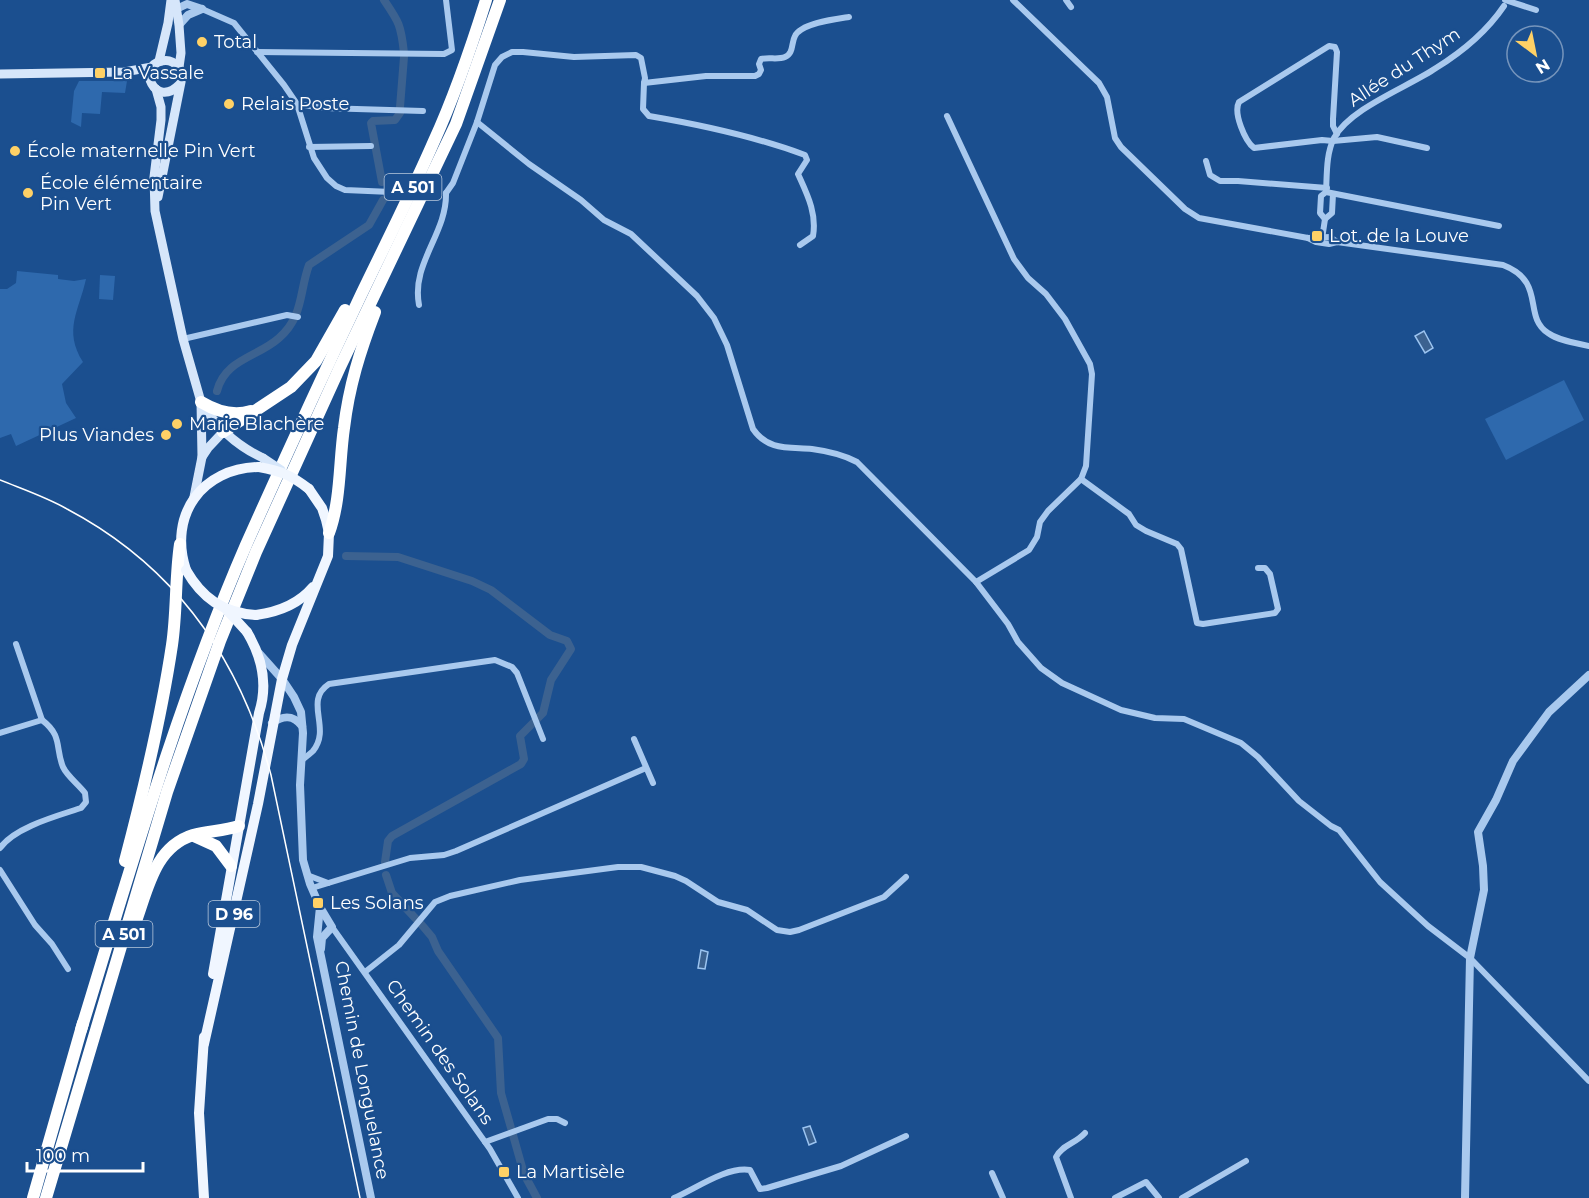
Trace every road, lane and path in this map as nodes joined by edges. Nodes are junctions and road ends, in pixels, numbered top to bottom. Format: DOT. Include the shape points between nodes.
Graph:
graph roads {
  1 [pos="446,0"];
  2 [pos="486,0"];
  3 [pos="500,0"];
  4 [pos="1013,0"];
  5 [pos="1066,0"];
  6 [pos="1505,3"];
  7 [pos="173,5"];
  8 [pos="1071,7"];
  9 [pos="202,9"];
  10 [pos="1536,10"];
  11 [pos="849,17"];
  12 [pos="180,26"];
  13 [pos="257,52"];
  14 [pos="156,64"];
  15 [pos="179,67"];
  16 [pos="124,72"];
  17 [pos="0,74"];
  18 [pos="644,83"];
  19 [pos="179,85"];
  20 [pos="153,86"];
  21 [pos="297,104"];
  22 [pos="423,111"];
  23 [pos="946,116"];
  24 [pos="477,122"];
  25 [pos="1337,134"];
  26 [pos="1333,141"];
  27 [pos="371,146"];
  28 [pos="309,147"];
  29 [pos="1427,148"];
  30 [pos="1206,161"];
  31 [pos="417,178"];
  32 [pos="446,193"];
  33 [pos="1327,193"];
  34 [pos="155,211"];
  35 [pos="1325,219"];
  36 [pos="408,225"];
  37 [pos="1499,226"];
  38 [pos="1322,240"];
  39 [pos="800,245"];
  40 [pos="419,305"];
  41 [pos="295,316"];
  42 [pos="183,339"];
  43 [pos="1589,346"];
  44 [pos="201,402"];
  45 [pos="263,406"];
  46 [pos="223,432"];
  47 [pos="202,457"];
  48 [pos="261,462"];
  49 [pos="1082,479"];
  50 [pos="194,497"];
  51 [pos="329,533"];
  52 [pos="180,544"];
  53 [pos="1258,568"];
  54 [pos="181,572"];
  55 [pos="319,579"];
  56 [pos="976,582"];
  57 [pos="226,609"];
  58 [pos="16,644"];
  59 [pos="257,650"];
  60 [pos="1589,675"];
  61 [pos="282,680"];
  62 [pos="42,720"];
  63 [pos="303,728"];
  64 [pos="270,730"];
  65 [pos="0,733"];
  66 [pos="543,739"];
  67 [pos="634,739"];
  68 [pos="302,760"];
  69 [pos="646,768"];
  70 [pos="261,778"];
  71 [pos="653,783"];
  72 [pos="239,826"];
  73 [pos="193,835"];
  74 [pos="0,848"];
  75 [pos="231,866"];
  76 [pos="0,870"];
  77 [pos="307,875"];
  78 [pos="906,877"];
  79 [pos="328,883"];
  80 [pos="312,888"];
  81 [pos="320,907"];
  82 [pos="332,927"];
  83 [pos="321,949"];
  84 [pos="1470,958"];
  85 [pos="68,969"];
  86 [pos="365,972"];
  87 [pos="81,1030"];
  88 [pos="204,1044"];
  89 [pos="82,1075"];
  90 [pos="1589,1081"];
  91 [pos="566,1123"];
  92 [pos="1085,1132"];
  93 [pos="906,1136"];
  94 [pos="485,1142"];
  95 [pos="1246,1161"];
  96 [pos="992,1173"];
  97 [pos="33,1198"];
  98 [pos="46,1198"];
  99 [pos="204,1198"];
  100 [pos="371,1198"];
  101 [pos="518,1198"];
  102 [pos="674,1198"];
  103 [pos="1003,1198"];
  104 [pos="1071,1198"];
  105 [pos="1115,1198"];
  106 [pos="1159,1198"];
  107 [pos="1182,1198"];
  108 [pos="1465,1198"];
  1 -- 13 [label="street" via="452,50 444,54"];
  2 -- 31 [label="highway, A 501" via="464,68"];
  3 -- 36 [label="highway, A 501" via="456,124"];
  4 -- 38 [label="street" via="1094,77 1107,97 1120,147 1185,208 1199,218 1218,223"];
  5 -- 8 [label="street"];
  6 -- 10 [label="street"];
  6 -- 25 [label="street, Allée du Thym" via="1491,25 1438,67 1356,114"];
  7 -- 9 [label="street" via="188,4"];
  7 -- 12 [label="main road"];
  7 -- 14 [label="main road"];
  9 -- 12 [label="street" via="188,15"];
  9 -- 13 [label="street" via="234,23"];
  11 -- 18 [label="street" via="804,27 795,36 789,54 784,58 761,59 761,70 755,76 706,76"];
  12 -- 15 [label="main road"];
  13 -- 21 [label="street"];
  14 -- 15 [label="main road" via="170,60"];
  14 -- 16 [label="main road"];
  14 -- 20 [label="main road" via="150,72"];
  15 -- 19 [label="main road"];
  16 -- 17 [label="main road"];
  16 -- 20 [label="main road"];
  18 -- 24 [label="street" via="639,56 574,57 512,52 495,65"];
  18 -- 39 [label="street" via="643,109 649,116 745,135 805,155 807,160 798,174 811,204 815,226 813,236"];
  19 -- 20 [label="main road" via="168,92"];
  19 -- 34 [label="main road"];
  20 -- 34 [label="main road" via="161,120 154,177"];
  21 -- 22 [label="street"];
  21 -- 28 [label="street"];
  23 -- 49 [label="street" via="1014,259 1059,310 1090,364 1086,466"];
  24 -- 32 [label="street"];
  24 -- 56 [label="street" via="604,220 631,234 697,296 714,318 727,345 753,429 760,439 776,447 814,449 857,462"];
  25 -- 26 [label="street, Allée du Thym"];
  25 -- 26 [label="street" via="1333,126 1335,47 1329,46 1236,106 1254,148"];
  26 -- 29 [label="street" via="1377,137"];
  26 -- 33 [label="street, Allée du Thym"];
  27 -- 28 [label="street"];
  28 -- 32 [label="street, bridge" via="320,170 345,190"];
  30 -- 33 [label="street" via="1210,175 1220,181"];
  31 -- 45 [label="highway" via="316,361 291,387"];
  31 -- 87 [label="highway, A 501" via="321,380 201,654"];
  32 -- 40 [label="street" via="439,227 418,281"];
  33 -- 35 [label="street, Allée du Thym" via="1320,213"];
  33 -- 35 [label="street, Allée du Thym" via="1332,213"];
  33 -- 37 [label="street"];
  34 -- 42 [label="main road"];
  35 -- 38 [label="street, Allée du Thym"];
  36 -- 51 [label="highway" via="354,369"];
  36 -- 89 [label="highway, A 501" via="256,552 210,666 167,792"];
  38 -- 43 [label="street" via="1493,263 1515,270 1529,286 1542,327 1564,340"];
  41 -- 42 [label="street"];
  42 -- 44 [label="main road"];
  44 -- 45 [label="highway" via="231,414"];
  44 -- 46 [label="main road"];
  44 -- 47 [label="main road"];
  45 -- 46 [label="highway"];
  46 -- 47 [label="main road"];
  46 -- 48 [label="main road"];
  47 -- 50 [label="main road"];
  48 -- 50 [label="main road" via="225,473"];
  48 -- 51 [label="main road, bridge" via="309,489 322,508"];
  49 -- 53 [label="street" via="1129,514 1136,525 1181,549 1197,623 1275,613 1278,609 1270,574 1265,568"];
  49 -- 56 [label="street" via="1040,522 1029,550"];
  50 -- 52 [label="main road" via="186,512"];
  51 -- 55 [label="main road" via="328,556"];
  52 -- 54 [label="highway"];
  54 -- 57 [label="main road, bridge" via="203,595"];
  54 -- 87 [label="highway" via="166,682 148,771"];
  55 -- 57 [label="main road, bridge" via="292,605 275,612 256,615"];
  55 -- 61 [label="main road, D 96"];
  56 -- 84 [label="street" via="1018,642 1041,668 1062,683 1121,710 1155,718 1184,719 1241,743 1299,801 1339,830 1380,882"];
  57 -- 59 [label="main road, D 96, bridge"];
  58 -- 62 [label="street"];
  59 -- 61 [label="street"];
  59 -- 72 [label="main road, D 96" via="263,699"];
  60 -- 84 [label="street" via="1549,712 1513,761 1479,832 1484,890"];
  61 -- 63 [label="street" via="301,712"];
  61 -- 64 [label="main road, D 96"];
  62 -- 65 [label="street"];
  62 -- 74 [label="street" via="58,739 63,768 85,793 86,802 81,808 18,832"];
  63 -- 64 [label="street" via="289,717 278,719"];
  63 -- 68 [label="street"];
  64 -- 70 [label="main road, D 96"];
  66 -- 68 [label="street" via="517,673 495,660 329,684 316,698 320,736 314,751"];
  67 -- 69 [label="street"];
  68 -- 77 [label="street" via="302,839"];
  69 -- 71 [label="street"];
  69 -- 79 [label="street" via="456,851 410,858"];
  70 -- 72 [label="main road" via="247,821"];
  70 -- 88 [label="main road, D 96"];
  72 -- 73 [label="highway"];
  72 -- 75 [label="main road, D 96"];
  73 -- 75 [label="highway" via="216,846"];
  73 -- 89 [label="highway" via="174,843 159,859"];
  75 -- 88 [label="main road, D 96"];
  76 -- 85 [label="street"];
  77 -- 79 [label="street"];
  77 -- 80 [label="street"];
  78 -- 86 [label="street" via="884,897 790,932 777,930 747,910 718,902 686,880 641,867 520,880 435,902 399,945"];
  79 -- 80 [label="street"];
  80 -- 81 [label="street"];
  81 -- 82 [label="street"];
  81 -- 83 [label="street, Chemin de Longuelance" via="316,929"];
  82 -- 83 [label="street, Chemin de Longuelance" via="322,938"];
  82 -- 86 [label="street, Chemin des Solans"];
  83 -- 100 [label="street, Chemin de Longuelance"];
  84 -- 90 [label="street"];
  84 -- 108 [label="street"];
  86 -- 94 [label="street, Chemin des Solans"];
  87 -- 97 [label="highway, A 501"];
  88 -- 99 [label="main road, D 96" via="199,1125"];
  89 -- 98 [label="highway, A 501"];
  91 -- 94 [label="street" via="548,1119"];
  92 -- 104 [label="street" via="1056,1157"];
  93 -- 102 [label="street" via="841,1166 767,1188 760,1189 750,1170 744,1169"];
  94 -- 101 [label="street, Chemin des Solans"];
  95 -- 107 [label="street"];
  96 -- 103 [label="street"];
  105 -- 106 [label="street" via="1146,1182"];
}
